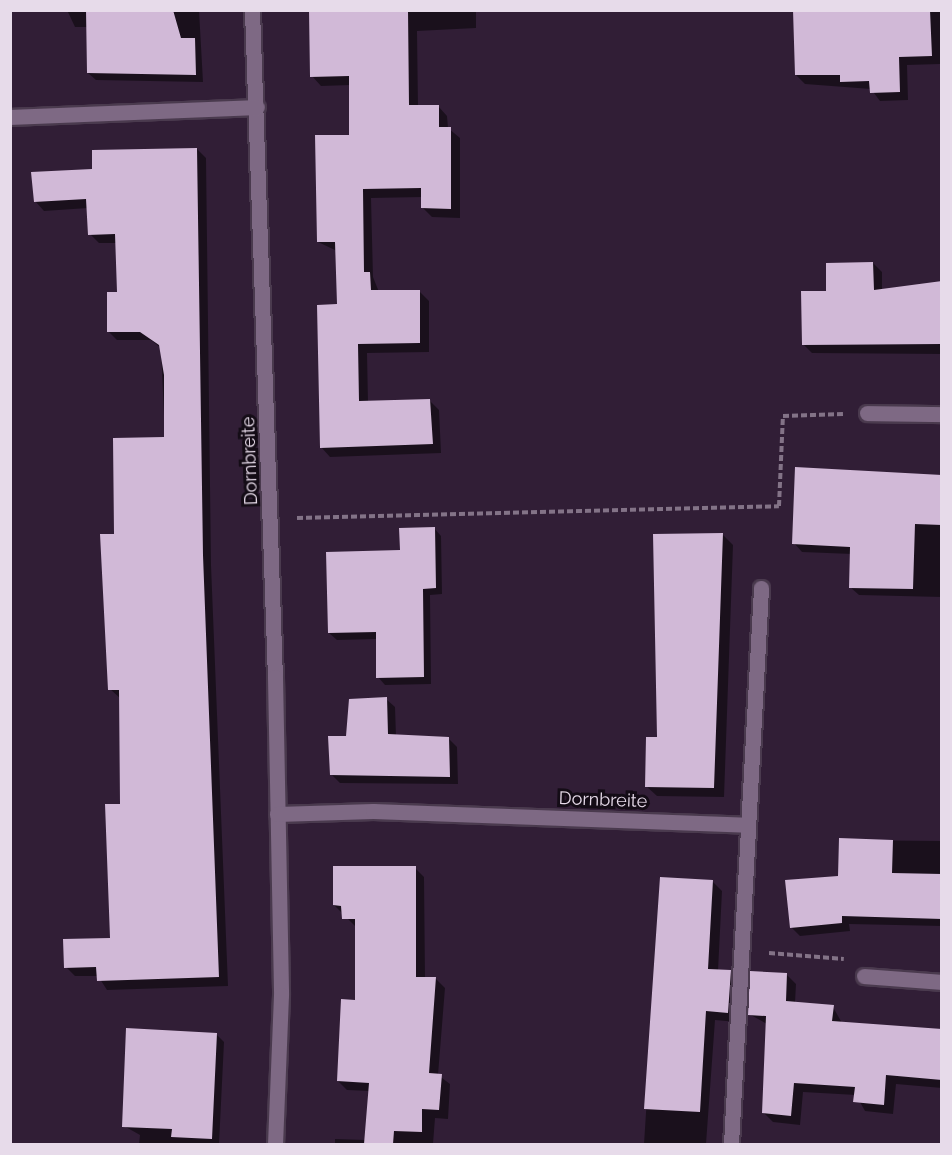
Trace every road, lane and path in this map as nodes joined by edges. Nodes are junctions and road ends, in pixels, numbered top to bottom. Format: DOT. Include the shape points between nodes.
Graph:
graph roads {
  1 [pos="252,10"];
  2 [pos="256,107"];
  3 [pos="10,117"];
  4 [pos="867,414"];
  5 [pos="942,414"];
  6 [pos="271,519"];
  7 [pos="761,588"];
  8 [pos="277,814"];
  9 [pos="747,825"];
  10 [pos="769,942"];
  11 [pos="864,976"];
  12 [pos="942,982"];
  13 [pos="275,1144"];
  14 [pos="731,1144"];
  1 -- 2 [label="street, Dornbreite"];
  2 -- 3 [label="street"];
  2 -- 6 [label="street, Dornbreite"];
  4 -- 5 [label="street"];
  4 -- 6 [label="path" via="783,416 779,506"];
  6 -- 8 [label="street, Dornbreite"];
  7 -- 9 [label="street"];
  8 -- 9 [label="street, Dornbreite" via="373,811"];
  8 -- 13 [label="street, Dornbreite" via="281,995"];
  9 -- 14 [label="street"];
  10 -- 11 [label="path" via="769,953 850,959"];
  11 -- 12 [label="street"];
}
